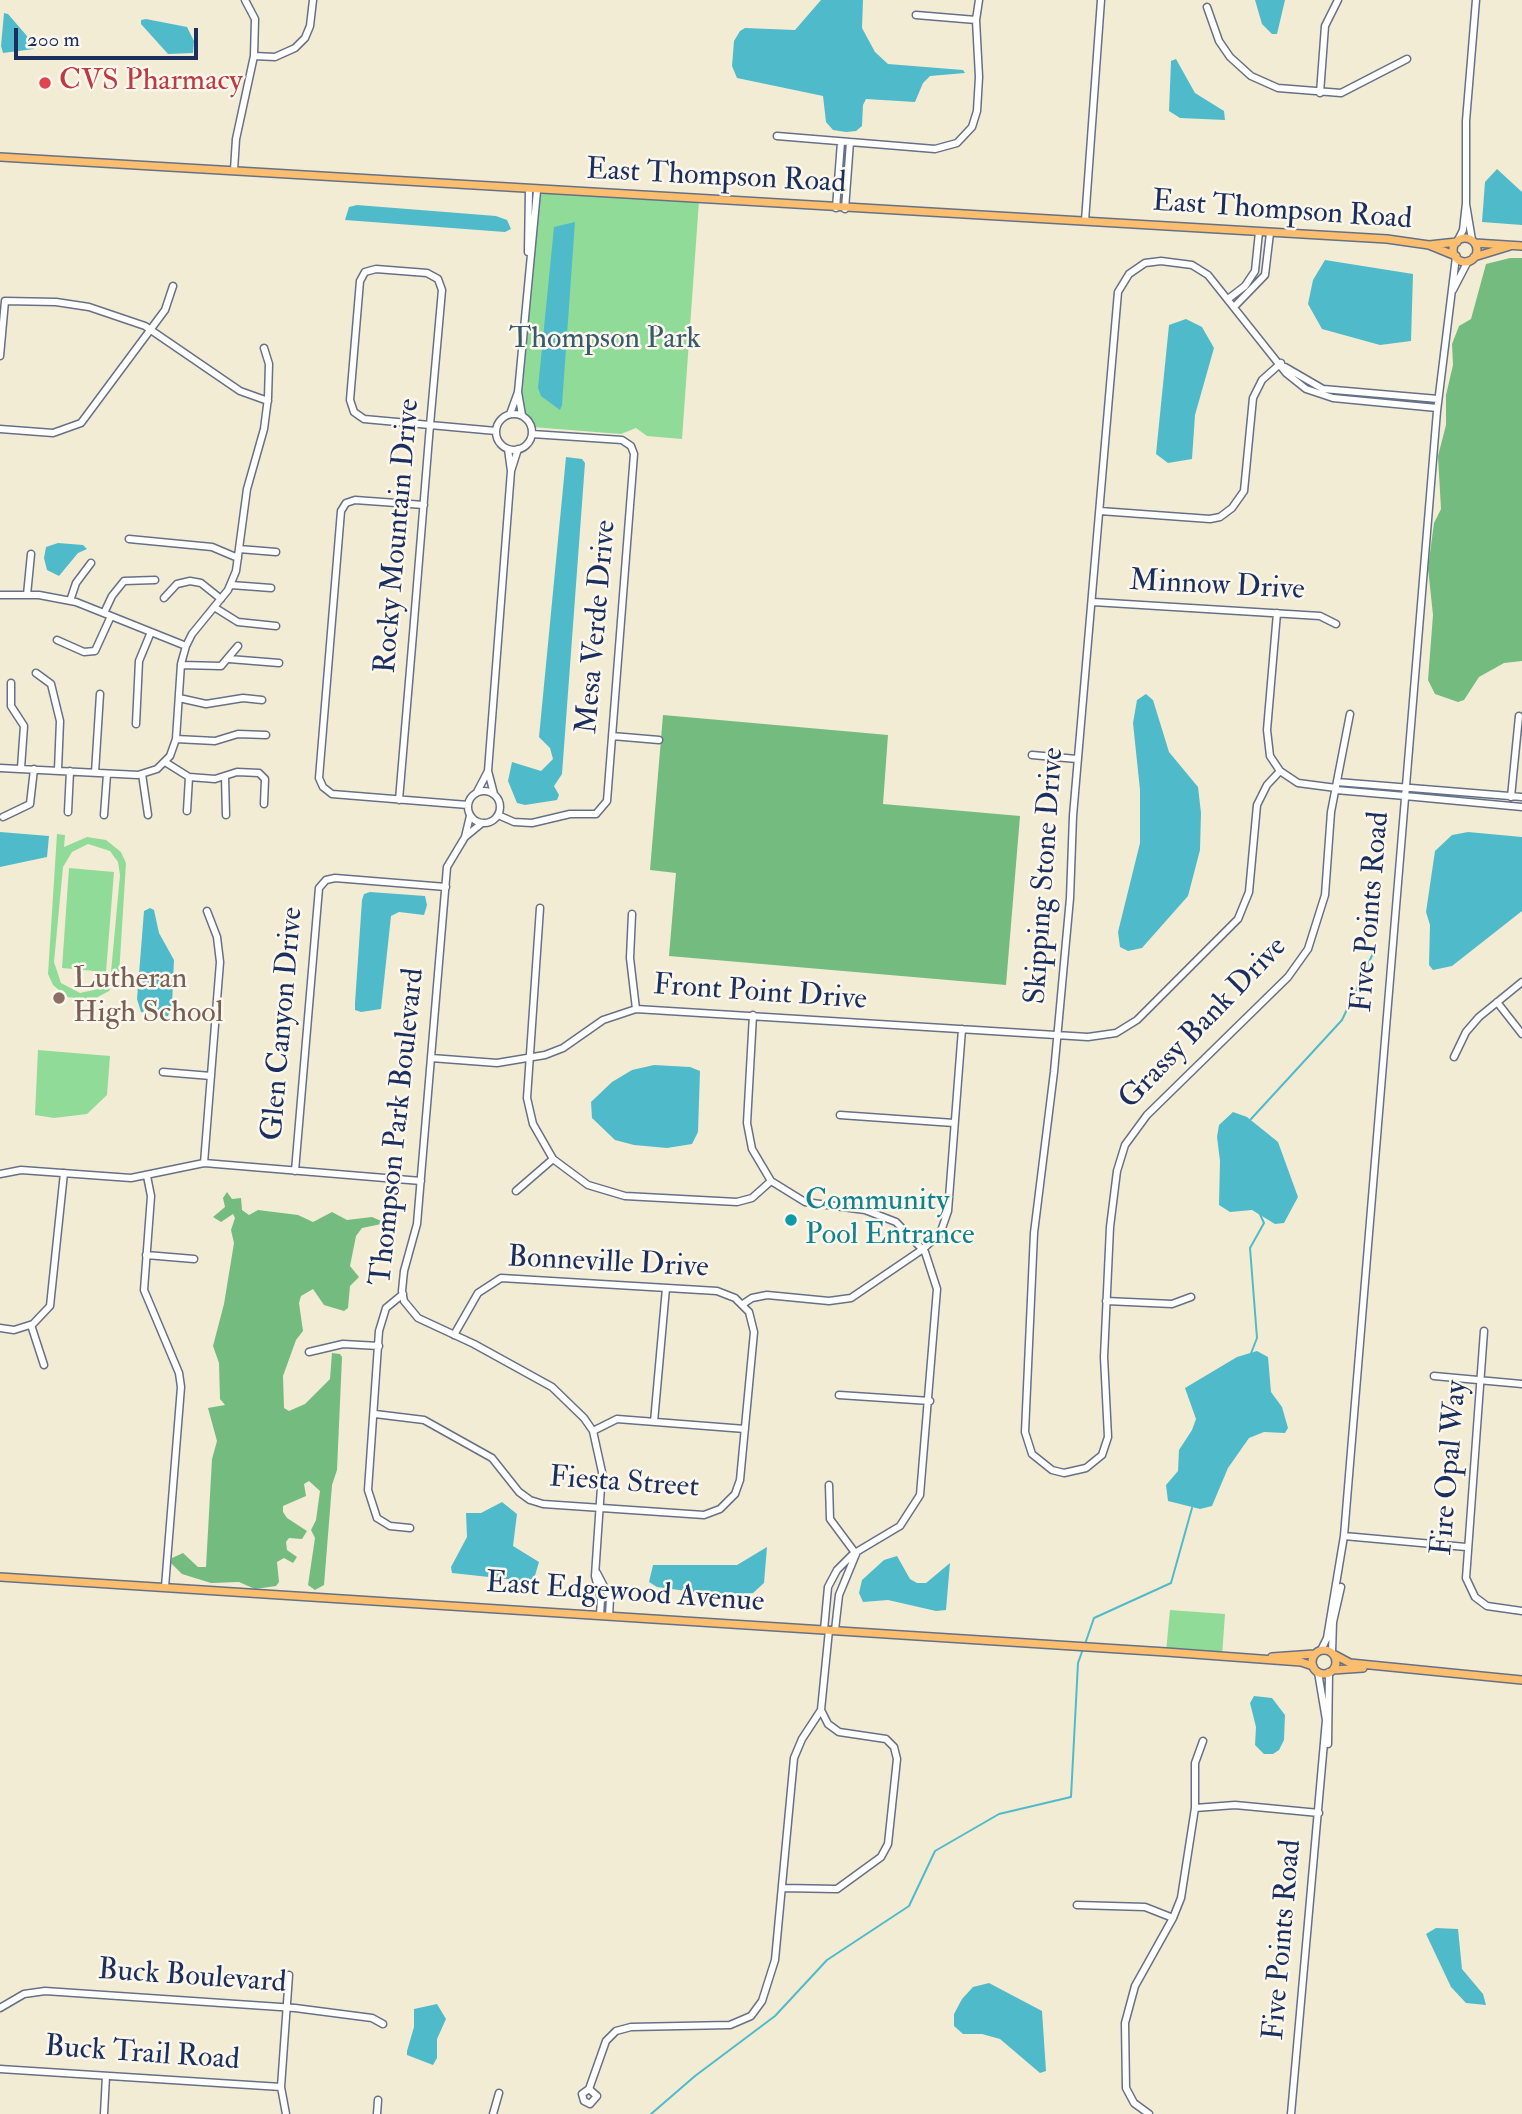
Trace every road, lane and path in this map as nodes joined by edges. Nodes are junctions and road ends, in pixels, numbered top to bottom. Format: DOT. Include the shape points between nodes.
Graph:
graph roads {
  1 [pos="245,0"];
  2 [pos="313,0"];
  3 [pos="979,0"];
  4 [pos="1101,0"];
  5 [pos="1338,0"];
  6 [pos="1476,0"];
  7 [pos="1208,7"];
  8 [pos="916,15"];
  9 [pos="976,20"];
  10 [pos="254,56"];
  11 [pos="1407,60"];
  12 [pos="1320,93"];
  13 [pos="777,136"];
  14 [pos="841,142"];
  15 [pos="850,142"];
  16 [pos="0,157"];
  17 [pos="234,170"];
  18 [pos="533,191"];
  19 [pos="1466,203"];
  20 [pos="840,208"];
  21 [pos="1085,221"];
  22 [pos="1259,232"];
  23 [pos="1270,233"];
  24 [pos="1457,241"];
  25 [pos="1473,242"];
  26 [pos="1429,245"];
  27 [pos="1510,246"];
  28 [pos="1522,246"];
  29 [pos="1456,256"];
  30 [pos="1471,259"];
  31 [pos="1250,280"];
  32 [pos="173,286"];
  33 [pos="1257,286"];
  34 [pos="1452,292"];
  35 [pos="1228,299"];
  36 [pos="2,300"];
  37 [pos="1234,307"];
  38 [pos="151,330"];
  39 [pos="264,348"];
  40 [pos="0,356"];
  41 [pos="1281,363"];
  42 [pos="518,393"];
  43 [pos="1388,400"];
  44 [pos="1438,400"];
  45 [pos="268,401"];
  46 [pos="1437,408"];
  47 [pos="510,414"];
  48 [pos="522,415"];
  49 [pos="430,425"];
  50 [pos="0,429"];
  51 [pos="496,431"];
  52 [pos="532,434"];
  53 [pos="508,449"];
  54 [pos="518,449"];
  55 [pos="511,471"];
  56 [pos="424,505"];
  57 [pos="1231,509"];
  58 [pos="1100,511"];
  59 [pos="1237,515"];
  60 [pos="129,539"];
  61 [pos="239,550"];
  62 [pos="276,552"];
  63 [pos="31,554"];
  64 [pos="238,558"];
  65 [pos="91,563"];
  66 [pos="155,580"];
  67 [pos="231,585"];
  68 [pos="271,588"];
  69 [pos="0,595"];
  70 [pos="27,595"];
  71 [pos="164,598"];
  72 [pos="221,599"];
  73 [pos="70,601"];
  74 [pos="1093,602"];
  75 [pos="214,607"];
  76 [pos="1277,613"];
  77 [pos="108,615"];
  78 [pos="1336,624"];
  79 [pos="276,626"];
  80 [pos="151,632"];
  81 [pos="57,640"];
  82 [pos="186,646"];
  83 [pos="238,646"];
  84 [pos="229,659"];
  85 [pos="279,663"];
  86 [pos="181,665"];
  87 [pos="36,673"];
  88 [pos="12,683"];
  89 [pos="100,694"];
  90 [pos="179,698"];
  91 [pos="262,700"];
  92 [pos="1350,714"];
  93 [pos="1518,716"];
  94 [pos="136,724"];
  95 [pos="266,736"];
  96 [pos="612,736"];
  97 [pos="176,739"];
  98 [pos="659,740"];
  99 [pos="1032,755"];
  100 [pos="1077,759"];
  101 [pos="165,762"];
  102 [pos="0,768"];
  103 [pos="21,768"];
  104 [pos="34,769"];
  105 [pos="58,770"];
  106 [pos="70,771"];
  107 [pos="488,771"];
  108 [pos="1280,771"];
  109 [pos="95,772"];
  110 [pos="107,774"];
  111 [pos="142,774"];
  112 [pos="225,776"];
  113 [pos="189,777"];
  114 [pos="1336,786"];
  115 [pos="1406,786"];
  116 [pos="477,792"];
  117 [pos="494,794"];
  118 [pos="1405,796"];
  119 [pos="1512,796"];
  120 [pos="1522,797"];
  121 [pos="399,800"];
  122 [pos="264,804"];
  123 [pos="468,805"];
  124 [pos="1511,806"];
  125 [pos="1522,807"];
  126 [pos="187,811"];
  127 [pos="68,812"];
  128 [pos="104,815"];
  129 [pos="148,815"];
  130 [pos="226,815"];
  131 [pos="470,815"];
  132 [pos="498,815"];
  133 [pos="3,817"];
  134 [pos="482,823"];
  135 [pos="465,837"];
  136 [pos="446,887"];
  137 [pos="540,908"];
  138 [pos="207,911"];
  139 [pos="632,914"];
  140 [pos="1522,982"];
  141 [pos="1497,1002"];
  142 [pos="636,1009"];
  143 [pos="753,1016"];
  144 [pos="962,1029"];
  145 [pos="1522,1034"];
  146 [pos="1057,1035"];
  147 [pos="1454,1057"];
  148 [pos="431,1058"];
  149 [pos="528,1059"];
  150 [pos="163,1072"];
  151 [pos="211,1076"];
  152 [pos="840,1115"];
  153 [pos="954,1123"];
  154 [pos="553,1159"];
  155 [pos="204,1163"];
  156 [pos="295,1171"];
  157 [pos="64,1173"];
  158 [pos="0,1174"];
  159 [pos="147,1176"];
  160 [pos="421,1181"];
  161 [pos="771,1181"];
  162 [pos="516,1191"];
  163 [pos="923,1250"];
  164 [pos="146,1255"];
  165 [pos="194,1259"];
  166 [pos="666,1288"];
  167 [pos="402,1294"];
  168 [pos="1191,1297"];
  169 [pos="1106,1301"];
  170 [pos="743,1304"];
  171 [pos="30,1325"];
  172 [pos="0,1328"];
  173 [pos="1484,1331"];
  174 [pos="454,1335"];
  175 [pos="379,1346"];
  176 [pos="309,1352"];
  177 [pos="44,1365"];
  178 [pos="1434,1376"];
  179 [pos="1481,1380"];
  180 [pos="1522,1384"];
  181 [pos="839,1395"];
  182 [pos="930,1401"];
  183 [pos="375,1414"];
  184 [pos="654,1422"];
  185 [pos="745,1429"];
  186 [pos="593,1432"];
  187 [pos="1064,1473"];
  188 [pos="829,1485"];
  189 [pos="601,1509"];
  190 [pos="410,1528"];
  191 [pos="1345,1536"];
  192 [pos="1466,1547"];
  193 [pos="856,1554"];
  194 [pos="597,1573"];
  195 [pos="0,1577"];
  196 [pos="165,1587"];
  197 [pos="1522,1611"];
  198 [pos="600,1615"];
  199 [pos="609,1616"];
  200 [pos="829,1630"];
  201 [pos="1318,1652"];
  202 [pos="1333,1654"];
  203 [pos="1247,1657"];
  204 [pos="1315,1669"];
  205 [pos="1402,1669"];
  206 [pos="1331,1671"];
  207 [pos="1522,1680"];
  208 [pos="821,1710"];
  209 [pos="1203,1741"];
  210 [pos="1322,1770"];
  211 [pos="1195,1808"];
  212 [pos="1318,1813"];
  213 [pos="782,1888"];
  214 [pos="1077,1905"];
  215 [pos="1173,1918"];
  216 [pos="289,1975"];
  217 [pos="0,2008"];
  218 [pos="287,2008"];
  219 [pos="383,2024"];
  220 [pos="0,2069"];
  221 [pos="106,2076"];
  222 [pos="281,2087"];
  223 [pos="589,2089"];
  224 [pos="499,2094"];
  225 [pos="378,2100"];
  226 [pos="1136,2106"];
  227 [pos="104,2114"];
  228 [pos="286,2114"];
  229 [pos="377,2114"];
  230 [pos="493,2114"];
  231 [pos="1129,2114"];
  232 [pos="1149,2114"];
  233 [pos="1291,2114"];
  1 -- 10 [label="street" via="255,19"];
  2 -- 10 [label="street" via="310,26 295,48 275,57"];
  3 -- 9 [label="street"];
  4 -- 21 [label="street"];
  5 -- 12 [label="street" via="1325,26"];
  6 -- 19 [label="street"];
  7 -- 12 [label="street" via="1219,41 1251,76 1278,88"];
  8 -- 9 [label="street"];
  9 -- 15 [label="street" via="977,111 963,138 935,149"];
  10 -- 17 [label="street"];
  11 -- 12 [label="street" via="1353,90"];
  13 -- 14 [label="street"];
  14 -- 15 [label="street"];
  14 -- 20 [label="street"];
  15 -- 20 [label="street"];
  16 -- 17 [label="main road, East Thompson Road"];
  17 -- 18 [label="main road, East Thompson Road"];
  18 -- 20 [label="main road, East Thompson Road"];
  18 -- 42 [label="street" via="526,238 529,258"];
  19 -- 24 [label="street"];
  19 -- 25 [label="street"];
  20 -- 21 [label="main road, East Thompson Road"];
  21 -- 22 [label="main road, East Thompson Road"];
  22 -- 23 [label="main road, East Thompson Road"];
  22 -- 31 [label="street" via="1257,267"];
  23 -- 26 [label="main road, East Thompson Road"];
  23 -- 33 [label="street" via="1267,269"];
  24 -- 25 [label="main road, East Thompson Road"];
  24 -- 26 [label="main road, East Thompson Road"];
  24 -- 29 [label="main road"];
  25 -- 27 [label="main road"];
  25 -- 30 [label="main road"];
  26 -- 29 [label="main road, East Thompson Road"];
  27 -- 28 [label="main road"];
  27 -- 30 [label="main road"];
  29 -- 30 [label="main road, East Thompson Road"];
  29 -- 34 [label="street, Five Points Road"];
  30 -- 34 [label="street, Five Points Road"];
  31 -- 33 [label="street"];
  31 -- 35 [label="street"];
  32 -- 38 [label="street" via="165,310"];
  33 -- 37 [label="street"];
  34 -- 44 [label="street, Five Points Road"];
  35 -- 37 [label="street"];
  35 -- 58 [label="street, Skipping Stone Drive" via="1208,275 1192,265 1153,261 1136,268 1122,283 1116,302"];
  36 -- 38 [label="street" via="89,307"];
  36 -- 40 [label="street"];
  37 -- 41 [label="street"];
  38 -- 45 [label="street" via="240,391"];
  38 -- 50 [label="street" via="81,423 53,433"];
  39 -- 45 [label="street"];
  41 -- 43 [label="street" via="1323,389"];
  41 -- 57 [label="street" via="1262,380 1252,398 1244,491"];
  42 -- 47 [label="street"];
  42 -- 48 [label="street"];
  43 -- 44 [label="street"];
  43 -- 46 [label="street"];
  44 -- 46 [label="street, Five Points Road"];
  45 -- 61 [label="street" via="247,489"];
  46 -- 115 [label="street, Five Points Road"];
  47 -- 48 [label="street"];
  47 -- 51 [label="street"];
  48 -- 52 [label="street"];
  49 -- 49 [label="street, Rocky Mountain Drive" via="442,290 437,278 427,273 366,271 360,281 350,402 354,412 364,419"];
  49 -- 51 [label="street"];
  49 -- 56 [label="street, Rocky Mountain Drive"];
  51 -- 53 [label="street" via="499,442"];
  52 -- 54 [label="street"];
  52 -- 96 [label="street, Mesa Verde Drive" via="622,440 631,446 634,457"];
  53 -- 54 [label="street"];
  53 -- 55 [label="street"];
  54 -- 55 [label="street"];
  55 -- 107 [label="street"];
  56 -- 121 [label="street, Rocky Mountain Drive"];
  56 -- 121 [label="street" via="355,500 346,503 341,512 339,530 320,778 332,794"];
  57 -- 58 [label="street" via="1210,519"];
  57 -- 59 [label="street"];
  58 -- 74 [label="street, Skipping Stone Drive"];
  60 -- 64 [label="street" via="212,547"];
  61 -- 62 [label="street"];
  61 -- 64 [label="street"];
  63 -- 70 [label="street"];
  64 -- 67 [label="street"];
  65 -- 73 [label="street"];
  66 -- 77 [label="street" via="124,581"];
  67 -- 68 [label="street"];
  67 -- 72 [label="street"];
  69 -- 70 [label="street"];
  70 -- 73 [label="street"];
  71 -- 72 [label="street" via="177,584 190,581 201,583"];
  72 -- 75 [label="street"];
  73 -- 77 [label="street"];
  74 -- 76 [label="street, Minnow Drive"];
  74 -- 100 [label="street, Skipping Stone Drive"];
  75 -- 79 [label="street" via="238,622"];
  75 -- 82 [label="street"];
  76 -- 78 [label="street, Minnow Drive" via="1320,616"];
  76 -- 108 [label="street" via="1267,740"];
  77 -- 80 [label="street"];
  77 -- 81 [label="street" via="94,651 85,652"];
  80 -- 82 [label="street"];
  80 -- 94 [label="street" via="139,661"];
  82 -- 86 [label="street"];
  83 -- 84 [label="street"];
  84 -- 85 [label="street"];
  84 -- 86 [label="street" via="216,667"];
  86 -- 90 [label="street"];
  87 -- 105 [label="street" via="51,684 60,717"];
  88 -- 103 [label="street" via="11,706 24,726"];
  89 -- 109 [label="street"];
  90 -- 91 [label="street" via="206,704"];
  90 -- 97 [label="street"];
  92 -- 114 [label="street, Grassy Bank Drive"];
  93 -- 119 [label="street"];
  95 -- 97 [label="street"];
  96 -- 98 [label="street"];
  96 -- 132 [label="street, Mesa Verde Drive" via="607,801 601,811 528,824"];
  97 -- 101 [label="street"];
  99 -- 100 [label="street"];
  100 -- 146 [label="street, Skipping Stone Drive"];
  101 -- 111 [label="street"];
  101 -- 113 [label="street"];
  102 -- 103 [label="street"];
  103 -- 104 [label="street"];
  104 -- 105 [label="street"];
  104 -- 133 [label="street" via="30,804"];
  105 -- 106 [label="street"];
  106 -- 109 [label="street"];
  106 -- 127 [label="street"];
  107 -- 116 [label="street"];
  107 -- 117 [label="street"];
  108 -- 114 [label="street" via="1298,783"];
  108 -- 146 [label="street, Front Point Drive" via="1257,805 1249,892 1231,928 1128,1027 1105,1036"];
  109 -- 110 [label="street"];
  110 -- 111 [label="street"];
  110 -- 128 [label="street"];
  111 -- 129 [label="street"];
  112 -- 113 [label="street"];
  112 -- 122 [label="street" via="240,771 261,773"];
  112 -- 130 [label="street"];
  113 -- 126 [label="street"];
  114 -- 115 [label="street"];
  114 -- 118 [label="street"];
  114 -- 169 [label="street, Grassy Bank Drive" via="1325,895 1308,949 1288,977 1147,1115 1125,1144 1110,1227"];
  115 -- 118 [label="street, Five Points Road"];
  115 -- 119 [label="street"];
  116 -- 117 [label="street"];
  116 -- 123 [label="street"];
  117 -- 132 [label="street" via="500,803"];
  118 -- 124 [label="street"];
  118 -- 191 [label="street, Five Points Road"];
  119 -- 120 [label="street"];
  119 -- 124 [label="street"];
  121 -- 123 [label="street"];
  123 -- 131 [label="street"];
  124 -- 125 [label="street"];
  131 -- 134 [label="street"];
  131 -- 135 [label="street, Thompson Park Boulevard"];
  132 -- 134 [label="street"];
  134 -- 135 [label="street, Thompson Park Boulevard"];
  135 -- 136 [label="street, Thompson Park Boulevard" via="447,867"];
  136 -- 148 [label="street, Thompson Park Boulevard"];
  136 -- 156 [label="street, Glen Canyon Drive" via="335,878 323,882 317,892"];
  137 -- 149 [label="street"];
  138 -- 151 [label="street" via="217,936 220,962"];
  139 -- 142 [label="street" via="630,958"];
  140 -- 141 [label="street"];
  141 -- 145 [label="street"];
  141 -- 147 [label="street" via="1471,1026"];
  142 -- 143 [label="street, Front Point Drive"];
  142 -- 149 [label="street, Front Point Drive" via="603,1020 554,1053"];
  143 -- 144 [label="street, Front Point Drive"];
  143 -- 161 [label="street" via="747,1123 752,1149"];
  144 -- 146 [label="street, Front Point Drive"];
  144 -- 153 [label="street"];
  146 -- 187 [label="street, Skipping Stone Drive" via="1035,1223 1025,1432 1037,1460"];
  148 -- 149 [label="street, Front Point Drive" via="487,1063"];
  148 -- 160 [label="street, Thompson Park Boulevard"];
  149 -- 154 [label="street" via="529,1111"];
  150 -- 151 [label="street"];
  151 -- 155 [label="street"];
  152 -- 153 [label="street"];
  153 -- 163 [label="street" via="947,1219 940,1234"];
  154 -- 161 [label="street" via="588,1185 625,1196 737,1202 752,1198"];
  154 -- 162 [label="street"];
  155 -- 156 [label="street"];
  155 -- 159 [label="street"];
  156 -- 160 [label="street"];
  157 -- 158 [label="street"];
  157 -- 159 [label="street"];
  157 -- 171 [label="street" via="53,1297 46,1313"];
  159 -- 164 [label="street" via="151,1196"];
  160 -- 167 [label="street, Thompson Park Boulevard"];
  161 -- 163 [label="street" via="812,1204 882,1215 904,1229"];
  163 -- 170 [label="street" via="851,1298 829,1301 759,1295"];
  163 -- 182 [label="street" via="937,1293"];
  164 -- 165 [label="street"];
  164 -- 196 [label="street" via="145,1293 181,1387"];
  166 -- 170 [label="street, Bonneville Drive" via="717,1291"];
  166 -- 174 [label="street, Bonneville Drive" via="501,1278 478,1293"];
  166 -- 184 [label="street"];
  167 -- 174 [label="street, Thompson Park Boulevard" via="418,1318"];
  167 -- 175 [label="street" via="386,1308"];
  168 -- 169 [label="street" via="1172,1304"];
  169 -- 187 [label="street, Grassy Bank Drive" via="1106,1447 1096,1462"];
  170 -- 185 [label="street" via="754,1332"];
  171 -- 172 [label="street"];
  171 -- 177 [label="street"];
  173 -- 179 [label="street, Fire Opal Way"];
  174 -- 186 [label="street, Thompson Park Boulevard" via="561,1393"];
  175 -- 176 [label="street" via="343,1343"];
  175 -- 183 [label="street"];
  178 -- 179 [label="street"];
  179 -- 180 [label="street"];
  179 -- 192 [label="street, Fire Opal Way"];
  181 -- 182 [label="street"];
  182 -- 193 [label="street" via="923,1481 916,1504 897,1528"];
  183 -- 189 [label="street, Fiesta Street" via="424,1420 492,1458 530,1500"];
  183 -- 190 [label="street" via="368,1490 372,1509 384,1524"];
  184 -- 185 [label="street"];
  184 -- 186 [label="street" via="617,1419"];
  185 -- 189 [label="street, Fiesta Street" via="740,1482 728,1503 704,1515"];
  186 -- 189 [label="street, Thompson Park Boulevard" via="603,1472"];
  188 -- 193 [label="street" via="830,1519"];
  189 -- 194 [label="street, Thompson Park Boulevard"];
  191 -- 192 [label="street"];
  191 -- 201 [label="street" via="1326,1641"];
  191 -- 202 [label="street"];
  192 -- 197 [label="street, Fire Opal Way" via="1466,1578 1475,1597 1499,1610"];
  193 -- 200 [label="street"];
  193 -- 200 [label="street" via="837,1570 828,1587"];
  194 -- 198 [label="street, Thompson Park Boulevard"];
  194 -- 199 [label="street, Thompson Park Boulevard" via="608,1594"];
  195 -- 196 [label="main road, East Edgewood Avenue"];
  196 -- 198 [label="main road, East Edgewood Avenue"];
  198 -- 199 [label="main road, East Edgewood Avenue"];
  199 -- 200 [label="main road, East Edgewood Avenue"];
  200 -- 203 [label="main road, East Edgewood Avenue"];
  200 -- 208 [label="street"];
  201 -- 202 [label="main road, East Edgewood Avenue"];
  201 -- 203 [label="main road, East Edgewood Avenue"];
  201 -- 204 [label="main road"];
  202 -- 205 [label="main road" via="1348,1663"];
  202 -- 206 [label="main road" via="1336,1663"];
  203 -- 204 [label="main road, East Edgewood Avenue" via="1304,1662"];
  204 -- 206 [label="main road, East Edgewood Avenue"];
  204 -- 210 [label="street" via="1325,1707"];
  205 -- 206 [label="main road"];
  205 -- 207 [label="main road"];
  206 -- 210 [label="street" via="1330,1727"];
  208 -- 213 [label="street" via="794,1758"];
  208 -- 213 [label="street" via="839,1732 880,1738 894,1747 897,1759 888,1844 881,1857 837,1889"];
  209 -- 211 [label="street" via="1194,1768"];
  210 -- 212 [label="street, Five Points Road"];
  211 -- 212 [label="street" via="1235,1805"];
  211 -- 215 [label="street" via="1183,1891"];
  212 -- 233 [label="street, Five Points Road"];
  213 -- 223 [label="street" via="775,1960 758,2008 730,2025 616,2031 605,2044"];
  214 -- 215 [label="street" via="1145,1907"];
  215 -- 226 [label="street" via="1138,1982 1127,2014 1124,2081"];
  216 -- 218 [label="street"];
  217 -- 218 [label="street, Buck Boulevard" via="24,1994 45,1991"];
  218 -- 219 [label="street, Buck Boulevard" via="372,2018"];
  218 -- 222 [label="street"];
  220 -- 221 [label="street, Buck Trail Road"];
  221 -- 222 [label="street, Buck Trail Road"];
  221 -- 227 [label="street"];
  222 -- 228 [label="street"];
  224 -- 230 [label="street"];
  225 -- 229 [label="street"];
  226 -- 231 [label="street"];
  226 -- 232 [label="street"];
}
